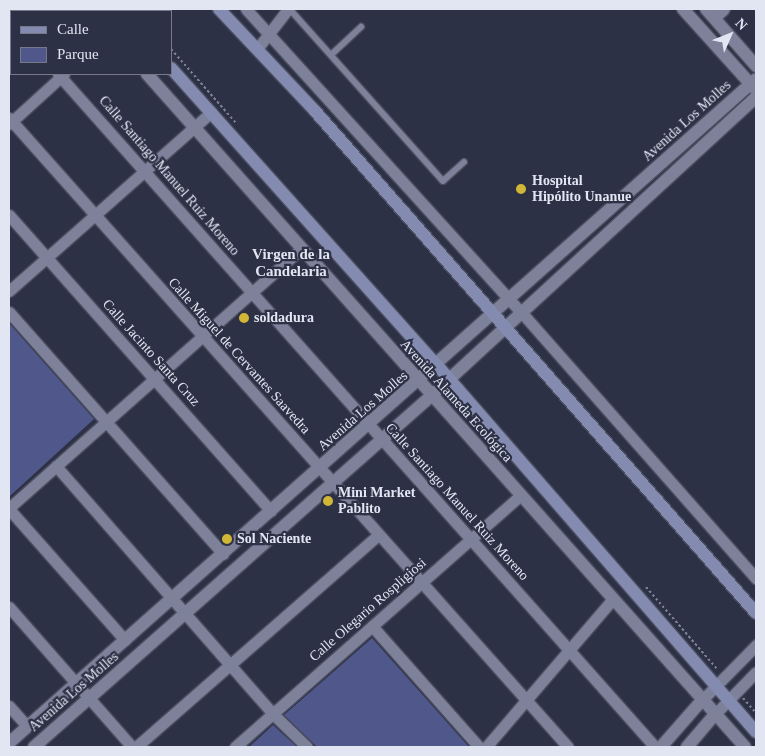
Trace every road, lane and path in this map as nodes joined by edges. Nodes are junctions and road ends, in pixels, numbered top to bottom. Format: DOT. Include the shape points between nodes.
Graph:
graph roads {
  1 [pos="219,9"];
  2 [pos="246,9"];
  3 [pos="289,9"];
  4 [pos="684,9"];
  5 [pos="724,9"];
  6 [pos="710,13"];
  7 [pos="361,27"];
  8 [pos="270,34"];
  9 [pos="257,49"];
  10 [pos="331,55"];
  11 [pos="756,66"];
  12 [pos="172,69"];
  13 [pos="61,75"];
  14 [pos="148,75"];
  15 [pos="754,85"];
  16 [pos="756,97"];
  17 [pos="211,112"];
  18 [pos="10,121"];
  19 [pos="194,127"];
  20 [pos="464,162"];
  21 [pos="144,171"];
  22 [pos="9,215"];
  23 [pos="95,215"];
  24 [pos="301,249"];
  25 [pos="46,258"];
  26 [pos="9,291"];
  27 [pos="252,293"];
  28 [pos="510,300"];
  29 [pos="9,312"];
  30 [pos="522,313"];
  31 [pos="494,314"];
  32 [pos="506,328"];
  33 [pos="202,336"];
  34 [pos="437,365"];
  35 [pos="154,379"];
  36 [pos="449,380"];
  37 [pos="418,382"];
  38 [pos="431,396"];
  39 [pos="106,422"];
  40 [pos="369,425"];
  41 [pos="382,440"];
  42 [pos="56,466"];
  43 [pos="320,469"];
  44 [pos="333,484"];
  45 [pos="520,496"];
  46 [pos="9,509"];
  47 [pos="271,511"];
  48 [pos="378,534"];
  49 [pos="471,540"];
  50 [pos="223,554"];
  51 [pos="756,578"];
  52 [pos="421,583"];
  53 [pos="173,598"];
  54 [pos="613,599"];
  55 [pos="9,607"];
  56 [pos="186,613"];
  57 [pos="756,613"];
  58 [pos="372,626"];
  59 [pos="125,640"];
  60 [pos="756,645"];
  61 [pos="569,651"];
  62 [pos="230,665"];
  63 [pos="756,672"];
  64 [pos="76,683"];
  65 [pos="716,686"];
  66 [pos="90,698"];
  67 [pos="703,699"];
  68 [pos="729,700"];
  69 [pos="526,701"];
  70 [pos="9,706"];
  71 [pos="272,714"];
  72 [pos="716,714"];
  73 [pos="27,726"];
  74 [pos="756,732"];
  75 [pos="9,743"];
  76 [pos="34,747"];
  77 [pos="134,747"];
  78 [pos="236,747"];
  79 [pos="307,747"];
  80 [pos="479,747"];
  81 [pos="486,747"];
  82 [pos="568,747"];
  83 [pos="655,747"];
  84 [pos="661,747"];
  85 [pos="687,747"];
  86 [pos="745,747"];
  1 -- 9 [label="main road"];
  2 -- 8 [label="street"];
  3 -- 8 [label="street"];
  3 -- 10 [label="lane"];
  4 -- 15 [label="street"];
  5 -- 6 [label="street"];
  6 -- 11 [label="street"];
  7 -- 10 [label="lane"];
  8 -- 9 [label="street"];
  8 -- 28 [label="street"];
  9 -- 31 [label="main road"];
  10 -- 20 [label="lane" via="443,181"];
  12 -- 17 [label="main road, Avenida Alameda Ecológica"];
  13 -- 18 [label="street"];
  13 -- 21 [label="street, Calle Santiago Manuel Ruiz Moreno"];
  14 -- 19 [label="street, Avenida Alameda Ecológica"];
  15 -- 28 [label="street, Avenida Los Molles"];
  16 -- 30 [label="street, Avenida Los Molles"];
  17 -- 19 [label="street"];
  17 -- 34 [label="main road, Avenida Alameda Ecológica"];
  18 -- 23 [label="street, Calle Miguel de Cervantes Saavedra"];
  19 -- 21 [label="street"];
  19 -- 24 [label="street, Avenida Alameda Ecológica"];
  21 -- 23 [label="street"];
  21 -- 27 [label="street, Calle Santiago Manuel Ruiz Moreno"];
  22 -- 25 [label="street, Calle Jacinto Santa Cruz"];
  23 -- 25 [label="street"];
  23 -- 33 [label="street, Calle Miguel de Cervantes Saavedra"];
  24 -- 27 [label="street"];
  24 -- 37 [label="street, Avenida Alameda Ecológica"];
  25 -- 26 [label="street"];
  25 -- 35 [label="street, Calle Jacinto Santa Cruz"];
  27 -- 33 [label="street"];
  27 -- 40 [label="street, Calle Santiago Manuel Ruiz Moreno"];
  28 -- 30 [label="street"];
  28 -- 31 [label="street, Avenida Los Molles"];
  29 -- 39 [label="street"];
  30 -- 32 [label="street, Avenida Los Molles"];
  30 -- 51 [label="street"];
  31 -- 32 [label="main road"];
  31 -- 34 [label="street, Avenida Los Molles"];
  32 -- 36 [label="street, Avenida Los Molles"];
  32 -- 57 [label="main road"];
  33 -- 35 [label="street"];
  33 -- 43 [label="street, Calle Miguel de Cervantes Saavedra"];
  34 -- 36 [label="main road, Avenida Alameda Ecológica"];
  34 -- 37 [label="street, Avenida Los Molles"];
  35 -- 39 [label="street"];
  35 -- 47 [label="street, Calle Jacinto Santa Cruz"];
  36 -- 38 [label="street, Avenida Los Molles"];
  36 -- 65 [label="main road, Avenida Alameda Ecológica"];
  37 -- 38 [label="street, Avenida Alameda Ecológica"];
  37 -- 40 [label="street, Avenida Los Molles"];
  38 -- 41 [label="street, Avenida Los Molles"];
  38 -- 45 [label="street, Avenida Alameda Ecológica"];
  39 -- 42 [label="street"];
  39 -- 50 [label="street"];
  40 -- 41 [label="street, Calle Santiago Manuel Ruiz Moreno"];
  40 -- 43 [label="street, Avenida Los Molles"];
  41 -- 44 [label="street, Avenida Los Molles"];
  41 -- 49 [label="street, Calle Santiago Manuel Ruiz Moreno"];
  42 -- 46 [label="street"];
  42 -- 53 [label="street"];
  43 -- 44 [label="street, Calle Miguel de Cervantes Saavedra"];
  43 -- 47 [label="street, Avenida Los Molles"];
  44 -- 48 [label="street, Calle Miguel de Cervantes Saavedra"];
  44 -- 56 [label="street, Avenida Los Molles"];
  45 -- 49 [label="street, Calle Olegario Rospligiosi"];
  45 -- 54 [label="street, Avenida Alameda Ecológica"];
  46 -- 59 [label="street"];
  47 -- 50 [label="street, Avenida Los Molles"];
  48 -- 52 [label="street, Calle Miguel de Cervantes Saavedra"];
  48 -- 62 [label="street"];
  49 -- 52 [label="street, Calle Olegario Rospligiosi"];
  49 -- 61 [label="street, Calle Santiago Manuel Ruiz Moreno"];
  50 -- 53 [label="street, Avenida Los Molles"];
  52 -- 58 [label="street, Calle Olegario Rospligiosi"];
  52 -- 69 [label="street, Calle Miguel de Cervantes Saavedra"];
  53 -- 56 [label="street"];
  53 -- 59 [label="street, Avenida Los Molles"];
  54 -- 61 [label="street"];
  54 -- 67 [label="street, Avenida Alameda Ecológica"];
  55 -- 64 [label="street"];
  56 -- 62 [label="street"];
  56 -- 66 [label="street, Avenida Los Molles"];
  58 -- 71 [label="street, Calle Olegario Rospligiosi"];
  58 -- 80 [label="street"];
  59 -- 64 [label="street, Avenida Los Molles"];
  60 -- 65 [label="street"];
  61 -- 69 [label="street"];
  61 -- 83 [label="street, Calle Santiago Manuel Ruiz Moreno"];
  62 -- 71 [label="street"];
  62 -- 77 [label="street"];
  63 -- 68 [label="street"];
  64 -- 66 [label="street"];
  64 -- 73 [label="street, Avenida Los Molles"];
  65 -- 67 [label="street"];
  65 -- 68 [label="main road, Avenida Alameda Ecológica"];
  66 -- 76 [label="street, Avenida Los Molles"];
  66 -- 77 [label="street"];
  67 -- 72 [label="street, Avenida Alameda Ecológica"];
  67 -- 84 [label="street"];
  68 -- 72 [label="street"];
  68 -- 74 [label="main road, Avenida Alameda Ecológica"];
  69 -- 81 [label="street"];
  69 -- 82 [label="street, Calle Miguel de Cervantes Saavedra"];
  70 -- 73 [label="street"];
  71 -- 78 [label="street, Calle Olegario Rospligiosi"];
  71 -- 79 [label="street"];
  72 -- 85 [label="street"];
  72 -- 86 [label="street, Avenida Alameda Ecológica"];
  73 -- 75 [label="street, Avenida Los Molles"];
}
